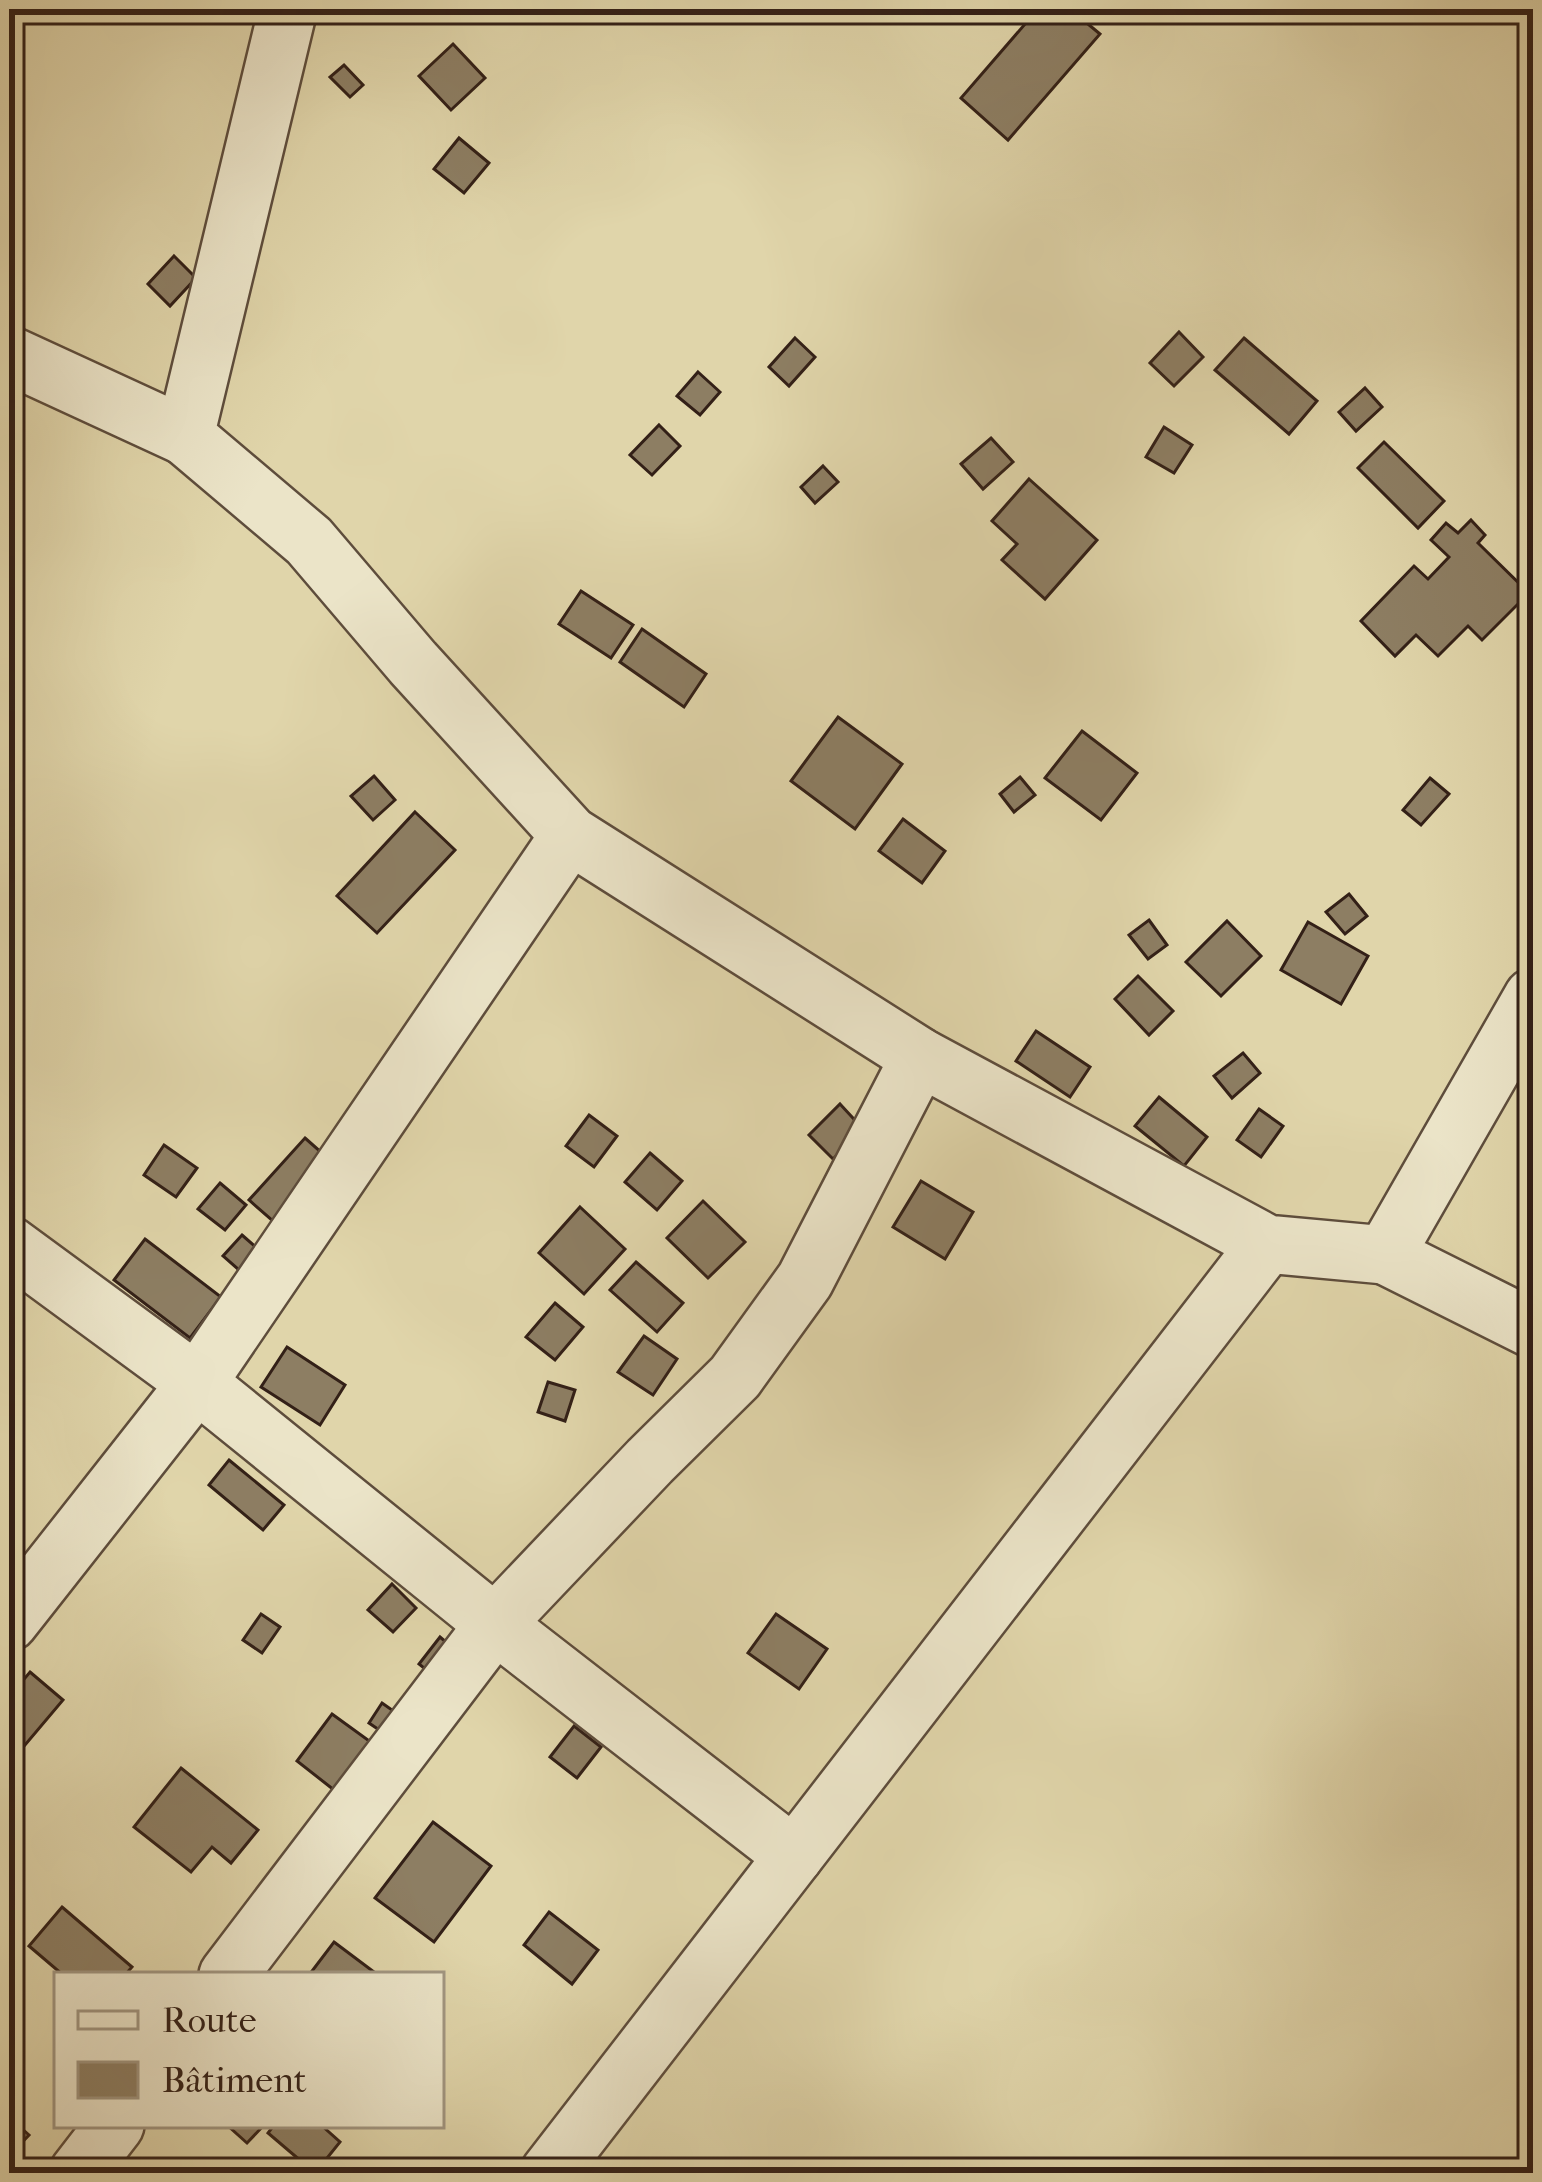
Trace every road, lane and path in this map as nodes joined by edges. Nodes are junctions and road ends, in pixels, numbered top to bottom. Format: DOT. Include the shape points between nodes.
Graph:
graph roads {
  1 [pos="288,9"];
  2 [pos="9,355"];
  3 [pos="185,436"];
  4 [pos="569,835"];
  5 [pos="1533,997"];
  6 [pos="920,1057"];
  7 [pos="1267,1244"];
  8 [pos="9,1245"];
  9 [pos="1384,1255"];
  10 [pos="1533,1329"];
  11 [pos="197,1383"];
  12 [pos="9,1622"];
  13 [pos="495,1624"];
  14 [pos="794,1856"];
  15 [pos="231,1972"];
  16 [pos="113,2128"];
  17 [pos="78,2173"];
  18 [pos="548,2173"];
  1 -- 3 [label="street"];
  2 -- 3 [label="street"];
  3 -- 4 [label="street" via="309,541"];
  4 -- 6 [label="street"];
  4 -- 11 [label="street"];
  5 -- 9 [label="street"];
  6 -- 7 [label="street"];
  6 -- 13 [label="street" via="806,1280 735,1377"];
  7 -- 9 [label="street"];
  7 -- 14 [label="street"];
  8 -- 11 [label="street"];
  9 -- 10 [label="street"];
  11 -- 12 [label="street"];
  11 -- 13 [label="street"];
  13 -- 14 [label="street"];
  13 -- 15 [label="street"];
  14 -- 18 [label="street"];
  16 -- 17 [label="street"];
}
